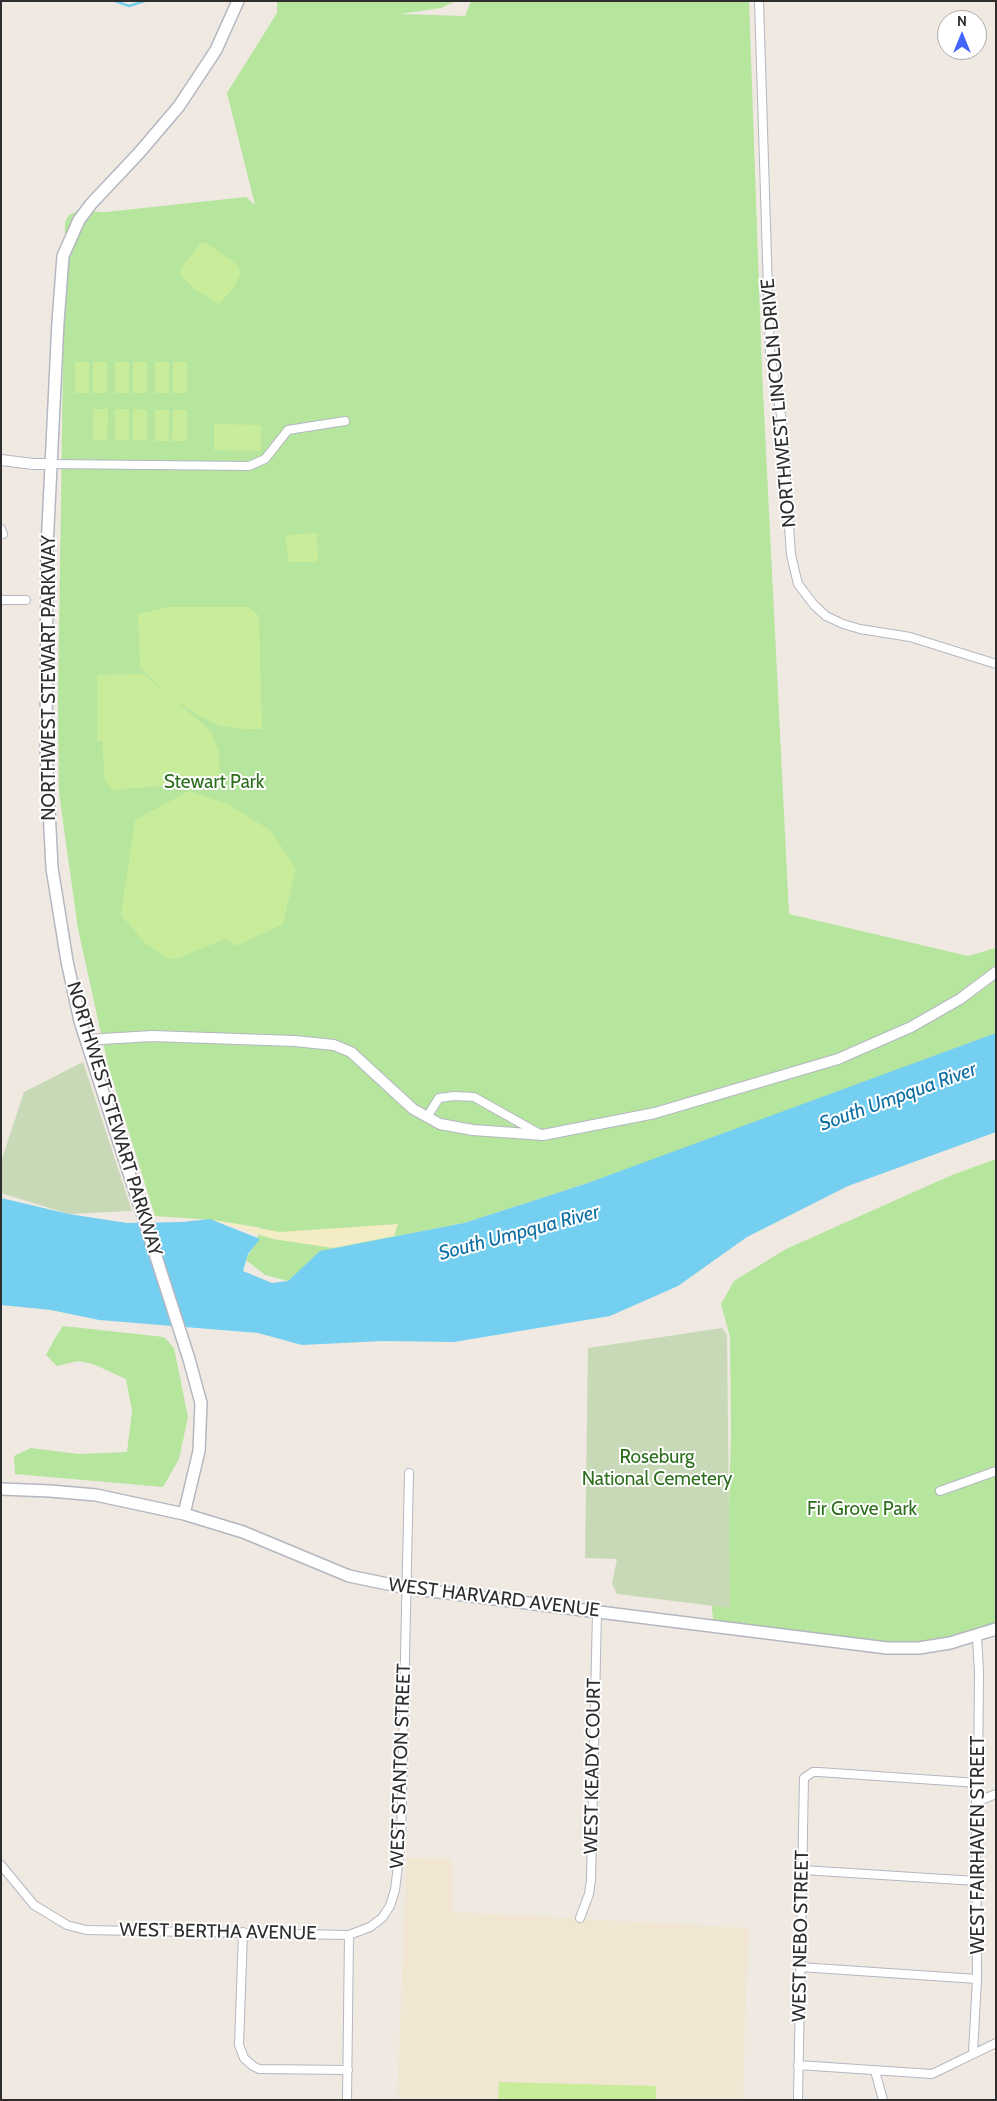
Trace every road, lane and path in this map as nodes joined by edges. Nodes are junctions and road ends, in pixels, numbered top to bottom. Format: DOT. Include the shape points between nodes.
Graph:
graph roads {
  1 [pos="238,1"];
  2 [pos="758,1"];
  3 [pos="345,421"];
  4 [pos="1,460"];
  5 [pos="50,464"];
  6 [pos="1,600"];
  7 [pos="26,600"];
  8 [pos="996,664"];
  9 [pos="996,972"];
  10 [pos="86,1040"];
  11 [pos="427,1117"];
  12 [pos="543,1136"];
  13 [pos="996,1471"];
  14 [pos="409,1473"];
  15 [pos="1,1489"];
  16 [pos="940,1491"];
  17 [pos="184,1514"];
  18 [pos="407,1588"];
  19 [pos="597,1612"];
  20 [pos="996,1629"];
  21 [pos="977,1636"];
  22 [pos="978,1783"];
  23 [pos="996,1794"];
  24 [pos="976,1802"];
  25 [pos="1,1865"];
  26 [pos="803,1870"];
  27 [pos="976,1881"];
  28 [pos="580,1918"];
  29 [pos="243,1932"];
  30 [pos="349,1936"];
  31 [pos="800,1967"];
  32 [pos="977,1979"];
  33 [pos="996,2043"];
  34 [pos="973,2054"];
  35 [pos="798,2065"];
  36 [pos="348,2070"];
  37 [pos="876,2071"];
  38 [pos="347,2100"];
  39 [pos="798,2100"];
  40 [pos="884,2100"];
  1 -- 5 [label="main road, NORTHWEST STEWART PARKWAY" via="216,50 179,106 91,204 63,256"];
  2 -- 8 [label="street, NORTHWEST LINCOLN DRIVE" via="770,354 782,421 791,554 798,584 826,616 843,624 910,637"];
  3 -- 5 [label="street" via="288,430 265,459 249,466"];
  4 -- 5 [label="street"];
  5 -- 10 [label="main road, NORTHWEST STEWART PARKWAY" via="46,750 50,837 67,961"];
  6 -- 7 [label="street"];
  9 -- 12 [label="street" via="960,999 911,1027 838,1058 655,1112"];
  10 -- 11 [label="street" via="152,1036 294,1040 334,1045 351,1052"];
  10 -- 17 [label="main road, NORTHWEST STEWART PARKWAY" via="202,1403 202,1433"];
  11 -- 12 [label="street" via="452,1127"];
  11 -- 12 [label="street" via="439,1098 474,1097"];
  13 -- 16 [label="street"];
  14 -- 18 [label="street, WEST STANTON STREET"];
  15 -- 17 [label="main road, WEST HARVARD AVENUE" via="50,1490 96,1496"];
  17 -- 18 [label="main road, WEST HARVARD AVENUE" via="262,1539 349,1576"];
  18 -- 19 [label="main road, WEST HARVARD AVENUE"];
  18 -- 30 [label="street, WEST STANTON STREET" via="401,1840 395,1890 382,1918"];
  19 -- 21 [label="main road, WEST HARVARD AVENUE" via="887,1648 926,1647"];
  19 -- 28 [label="street, WEST KEADY COURT" via="591,1880"];
  20 -- 21 [label="main road, WEST HARVARD AVENUE"];
  21 -- 22 [label="street, WEST FAIRHAVEN STREET"];
  22 -- 24 [label="street, WEST FAIRHAVEN STREET"];
  22 -- 26 [label="street, WEST NEBO STREET" via="818,1772 808,1774 803,1783"];
  23 -- 24 [label="street"];
  24 -- 27 [label="street, WEST FAIRHAVEN STREET"];
  25 -- 29 [label="street, WEST BERTHA AVENUE" via="34,1904 67,1925 86,1930"];
  26 -- 27 [label="street"];
  26 -- 31 [label="street, WEST NEBO STREET"];
  27 -- 32 [label="street, WEST FAIRHAVEN STREET"];
  29 -- 30 [label="street, WEST BERTHA AVENUE"];
  29 -- 36 [label="street" via="239,2045 244,2058 259,2069"];
  30 -- 36 [label="street"];
  31 -- 32 [label="street"];
  31 -- 35 [label="street, WEST NEBO STREET"];
  32 -- 34 [label="street, WEST FAIRHAVEN STREET"];
  33 -- 34 [label="street"];
  34 -- 37 [label="street" via="932,2074"];
  35 -- 37 [label="street"];
  35 -- 39 [label="street, WEST NEBO STREET"];
  36 -- 38 [label="street"];
  37 -- 40 [label="street"];
}
